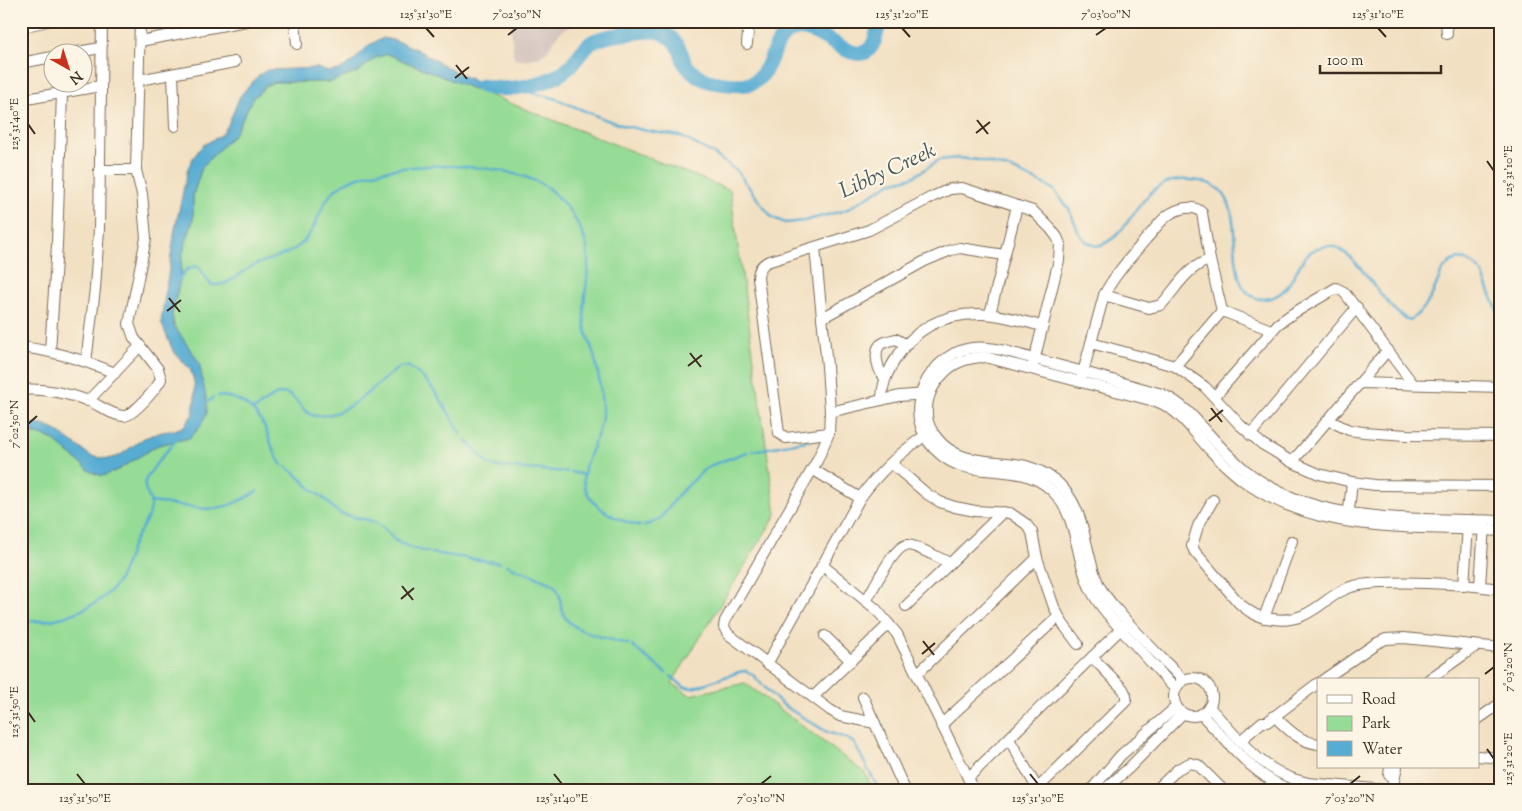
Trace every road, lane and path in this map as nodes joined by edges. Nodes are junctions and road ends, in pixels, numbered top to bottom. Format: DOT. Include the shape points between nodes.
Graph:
graph roads {
  1 [pos="48,21"];
  2 [pos="102,21"];
  3 [pos="140,21"];
  4 [pos="246,21"];
  5 [pos="295,21"];
  6 [pos="749,21"];
  7 [pos="1446,21"];
  8 [pos="21,27"];
  9 [pos="1446,34"];
  10 [pos="140,41"];
  11 [pos="297,44"];
  12 [pos="747,44"];
  13 [pos="100,48"];
  14 [pos="92,49"];
  15 [pos="42,59"];
  16 [pos="235,62"];
  17 [pos="21,63"];
  18 [pos="173,74"];
  19 [pos="139,80"];
  20 [pos="100,86"];
  21 [pos="62,93"];
  22 [pos="22,100"];
  23 [pos="175,126"];
  24 [pos="21,133"];
  25 [pos="99,170"];
  26 [pos="136,170"];
  27 [pos="1017,206"];
  28 [pos="815,248"];
  29 [pos="1004,255"];
  30 [pos="1210,260"];
  31 [pos="1104,295"];
  32 [pos="1357,307"];
  33 [pos="1222,311"];
  34 [pos="990,314"];
  35 [pos="822,318"];
  36 [pos="1042,326"];
  37 [pos="1271,330"];
  38 [pos="905,344"];
  39 [pos="1091,344"];
  40 [pos="140,346"];
  41 [pos="21,347"];
  42 [pos="1388,350"];
  43 [pos="50,351"];
  44 [pos="86,362"];
  45 [pos="1033,364"];
  46 [pos="1176,366"];
  47 [pos="115,373"];
  48 [pos="1082,376"];
  49 [pos="885,378"];
  50 [pos="1360,383"];
  51 [pos="1413,384"];
  52 [pos="1501,387"];
  53 [pos="21,390"];
  54 [pos="925,394"];
  55 [pos="1215,396"];
  56 [pos="882,400"];
  57 [pos="88,401"];
  58 [pos="830,412"];
  59 [pos="1328,420"];
  60 [pos="829,432"];
  61 [pos="928,433"];
  62 [pos="1250,434"];
  63 [pos="1501,436"];
  64 [pos="1292,462"];
  65 [pos="892,464"];
  66 [pos="812,469"];
  67 [pos="1352,482"];
  68 [pos="1501,486"];
  69 [pos="860,498"];
  70 [pos="1213,500"];
  71 [pos="1003,512"];
  72 [pos="1348,517"];
  73 [pos="1501,521"];
  74 [pos="1468,524"];
  75 [pos="1484,525"];
  76 [pos="1501,531"];
  77 [pos="1292,541"];
  78 [pos="1037,558"];
  79 [pos="950,563"];
  80 [pos="822,565"];
  81 [pos="1464,586"];
  82 [pos="1480,586"];
  83 [pos="1501,589"];
  84 [pos="866,601"];
  85 [pos="906,606"];
  86 [pos="1058,617"];
  87 [pos="1264,618"];
  88 [pos="890,624"];
  89 [pos="1124,626"];
  90 [pos="825,636"];
  91 [pos="1078,644"];
  92 [pos="1450,644"];
  93 [pos="1476,646"];
  94 [pos="1501,648"];
  95 [pos="1092,657"];
  96 [pos="851,661"];
  97 [pos="1455,661"];
  98 [pos="767,664"];
  99 [pos="917,674"];
  100 [pos="1326,678"];
  101 [pos="1431,678"];
  102 [pos="1183,680"];
  103 [pos="1317,684"];
  104 [pos="1175,689"];
  105 [pos="813,697"];
  106 [pos="863,697"];
  107 [pos="1501,703"];
  108 [pos="1179,710"];
  109 [pos="1205,711"];
  110 [pos="1480,718"];
  111 [pos="1270,719"];
  112 [pos="875,723"];
  113 [pos="941,725"];
  114 [pos="1009,739"];
  115 [pos="1242,743"];
  116 [pos="1317,744"];
  117 [pos="1480,756"];
  118 [pos="1501,758"];
  119 [pos="1390,768"];
  120 [pos="1397,768"];
  121 [pos="968,778"];
  122 [pos="1392,785"];
  123 [pos="1036,789"];
  124 [pos="905,790"];
  125 [pos="974,790"];
  126 [pos="1091,790"];
  127 [pos="1104,790"];
  128 [pos="1156,790"];
  129 [pos="1223,790"];
  130 [pos="1291,790"];
  131 [pos="1386,790"];
  1 -- 8 [label="street"];
  2 -- 13 [label="street"];
  3 -- 10 [label="street"];
  4 -- 10 [label="street"];
  5 -- 11 [label="street"];
  6 -- 12 [label="street"];
  7 -- 9 [label="street"];
  10 -- 19 [label="street"];
  13 -- 14 [label="street"];
  13 -- 20 [label="street"];
  15 -- 17 [label="street"];
  16 -- 18 [label="street"];
  18 -- 19 [label="street"];
  18 -- 23 [label="street"];
  19 -- 26 [label="street"];
  20 -- 21 [label="street"];
  20 -- 25 [label="street"];
  21 -- 22 [label="street"];
  21 -- 43 [label="street"];
  22 -- 24 [label="street"];
  25 -- 26 [label="street"];
  25 -- 44 [label="street" via="95,289"];
  26 -- 40 [label="street" via="146,238 129,324"];
  27 -- 28 [label="street" via="962,188 950,189 869,230"];
  27 -- 29 [label="street"];
  27 -- 36 [label="street" via="1033,211 1041,218 1060,244"];
  28 -- 35 [label="street"];
  28 -- 60 [label="street" via="767,262 760,268 758,278 779,433 786,438"];
  29 -- 34 [label="street"];
  29 -- 35 [label="street" via="960,248 951,250"];
  30 -- 31 [label="street" via="1193,268 1155,308"];
  30 -- 31 [label="street" via="1200,210 1192,207 1173,212 1118,273"];
  30 -- 33 [label="street"];
  31 -- 39 [label="street"];
  32 -- 37 [label="street" via="1336,288"];
  32 -- 42 [label="street"];
  32 -- 62 [label="street"];
  33 -- 37 [label="street"];
  33 -- 46 [label="street"];
  34 -- 36 [label="street"];
  34 -- 38 [label="street" via="946,318"];
  35 -- 58 [label="street"];
  36 -- 45 [label="street"];
  37 -- 55 [label="street"];
  38 -- 49 [label="street"];
  38 -- 49 [label="street" via="896,339 880,345 879,371"];
  39 -- 46 [label="street"];
  39 -- 48 [label="street"];
  40 -- 47 [label="street"];
  40 -- 57 [label="street" via="161,379 133,412 119,415"];
  41 -- 43 [label="street"];
  42 -- 50 [label="street"];
  42 -- 51 [label="street"];
  43 -- 44 [label="street"];
  44 -- 47 [label="street"];
  45 -- 48 [label="street"];
  45 -- 54 [label="street" via="993,348 963,350 934,369"];
  46 -- 55 [label="street"];
  47 -- 57 [label="street"];
  48 -- 72 [label="street" via="1174,399 1246,471 1306,502"];
  49 -- 56 [label="street"];
  50 -- 51 [label="street"];
  50 -- 59 [label="street"];
  51 -- 52 [label="street"];
  53 -- 57 [label="street" via="48,390"];
  54 -- 56 [label="street"];
  54 -- 61 [label="street" via="918,412 921,428"];
  55 -- 62 [label="street"];
  56 -- 58 [label="street"];
  58 -- 60 [label="street"];
  59 -- 63 [label="street" via="1349,430 1370,433"];
  59 -- 64 [label="street"];
  60 -- 66 [label="street"];
  61 -- 65 [label="street"];
  61 -- 89 [label="street" via="939,454 953,463 1020,473 1049,488 1070,519 1090,588 1106,612"];
  62 -- 64 [label="street"];
  64 -- 67 [label="street" via="1319,474"];
  65 -- 69 [label="street"];
  65 -- 71 [label="street" via="940,502 976,511"];
  66 -- 69 [label="street"];
  66 -- 98 [label="street" via="724,624 728,634"];
  67 -- 68 [label="street"];
  67 -- 72 [label="street"];
  69 -- 80 [label="street"];
  70 -- 87 [label="street" via="1198,526 1192,546 1239,603"];
  71 -- 78 [label="street" via="1026,524 1032,532"];
  71 -- 79 [label="street"];
  72 -- 74 [label="street"];
  73 -- 75 [label="street"];
  74 -- 75 [label="street"];
  74 -- 81 [label="street"];
  75 -- 76 [label="street"];
  75 -- 82 [label="street"];
  77 -- 87 [label="street"];
  78 -- 86 [label="street"];
  78 -- 99 [label="street"];
  79 -- 84 [label="street" via="902,544"];
  79 -- 85 [label="street"];
  80 -- 84 [label="street"];
  80 -- 98 [label="street"];
  81 -- 82 [label="street"];
  81 -- 87 [label="street" via="1357,586 1343,591 1304,616 1282,621"];
  82 -- 83 [label="street"];
  84 -- 88 [label="street"];
  86 -- 91 [label="street"];
  86 -- 113 [label="street"];
  88 -- 96 [label="street"];
  88 -- 99 [label="street"];
  89 -- 95 [label="street"];
  89 -- 102 [label="street"];
  89 -- 104 [label="street"];
  90 -- 96 [label="street"];
  92 -- 93 [label="street"];
  92 -- 97 [label="street"];
  92 -- 100 [label="street" via="1386,639"];
  93 -- 94 [label="street"];
  93 -- 97 [label="street"];
  95 -- 114 [label="street"];
  95 -- 123 [label="street" via="1129,698"];
  96 -- 105 [label="street"];
  97 -- 101 [label="street"];
  98 -- 105 [label="street"];
  99 -- 113 [label="street"];
  102 -- 104 [label="street"];
  102 -- 109 [label="street" via="1196,678 1207,684 1212,695"];
  103 -- 111 [label="street"];
  104 -- 108 [label="street" via="1173,698"];
  105 -- 112 [label="street" via="840,716"];
  106 -- 112 [label="street"];
  107 -- 110 [label="street"];
  108 -- 109 [label="street" via="1192,716"];
  108 -- 126 [label="street" via="1116,760"];
  108 -- 127 [label="street" via="1129,768"];
  109 -- 115 [label="street"];
  109 -- 130 [label="street" via="1256,771"];
  111 -- 115 [label="street" via="1266,727"];
  111 -- 116 [label="street" via="1302,740"];
  112 -- 124 [label="street"];
  113 -- 121 [label="street"];
  114 -- 121 [label="street"];
  114 -- 123 [label="street"];
  115 -- 131 [label="street" via="1271,769 1298,782"];
  117 -- 118 [label="street"];
  119 -- 122 [label="street"];
  120 -- 122 [label="street"];
  121 -- 125 [label="street"];
  128 -- 129 [label="street" via="1190,760"];
}
